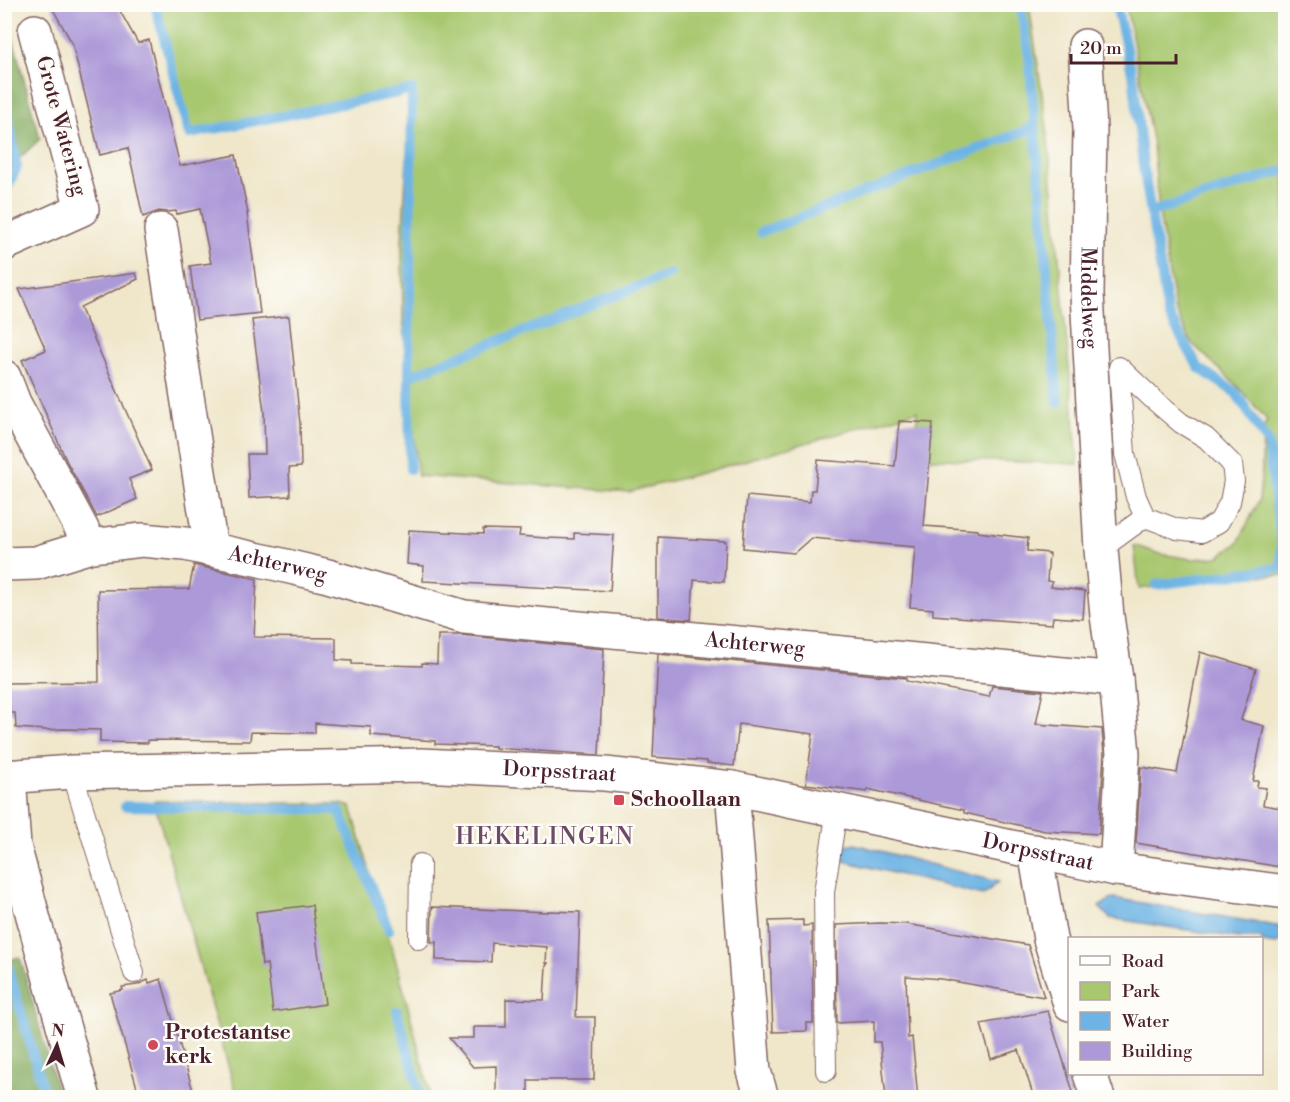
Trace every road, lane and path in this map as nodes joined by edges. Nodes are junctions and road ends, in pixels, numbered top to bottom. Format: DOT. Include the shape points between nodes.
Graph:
graph roads {
  1 [pos="35,31"];
  2 [pos="1085,46"];
  3 [pos="161,230"];
  4 [pos="4,244"];
  5 [pos="4,377"];
  6 [pos="1145,517"];
  7 [pos="91,546"];
  8 [pos="211,549"];
  9 [pos="1101,549"];
  10 [pos="4,564"];
  11 [pos="1116,679"];
  12 [pos="72,772"];
  13 [pos="7,777"];
  14 [pos="732,788"];
  15 [pos="837,810"];
  16 [pos="1035,851"];
  17 [pos="420,864"];
  18 [pos="1116,869"];
  19 [pos="1286,892"];
  20 [pos="419,939"];
  21 [pos="134,973"];
  22 [pos="1068,998"];
  23 [pos="826,1071"];
  24 [pos="1090,1075"];
  25 [pos="84,1098"];
  26 [pos="762,1098"];
  27 [pos="1098,1098"];
  1 -- 4 [label="street, Grote Watering" via="82,209"];
  2 -- 9 [label="street, Middelweg" via="1090,129 1087,294"];
  3 -- 8 [label="street, Achterweg"];
  5 -- 7 [label="street" via="14,403"];
  6 -- 6 [label="lane, Middelweg" via="1125,454 1119,367 1232,464 1230,502 1219,522 1202,532 1177,529"];
  6 -- 9 [label="lane"];
  7 -- 8 [label="street, Achterweg" via="142,540"];
  7 -- 10 [label="street, Achterweg" via="36,563"];
  8 -- 11 [label="street, Achterweg" via="328,576 464,616"];
  9 -- 11 [label="street, Middelweg"];
  11 -- 18 [label="street" via="1123,754"];
  12 -- 13 [label="street, Dorpsstraat"];
  12 -- 14 [label="street, Dorpsstraat" via="422,765 605,774"];
  12 -- 21 [label="lane"];
  13 -- 25 [label="street" via="14,846"];
  14 -- 15 [label="street, Dorpsstraat"];
  14 -- 26 [label="street" via="754,1071"];
  15 -- 16 [label="street, Dorpsstraat"];
  15 -- 23 [label="lane" via="824,892"];
  16 -- 18 [label="street, Dorpsstraat"];
  16 -- 22 [label="street" via="1050,939"];
  17 -- 20 [label="lane"];
  18 -- 19 [label="street, Dorpsstraat"];
  24 -- 27 [label="street"];
}
